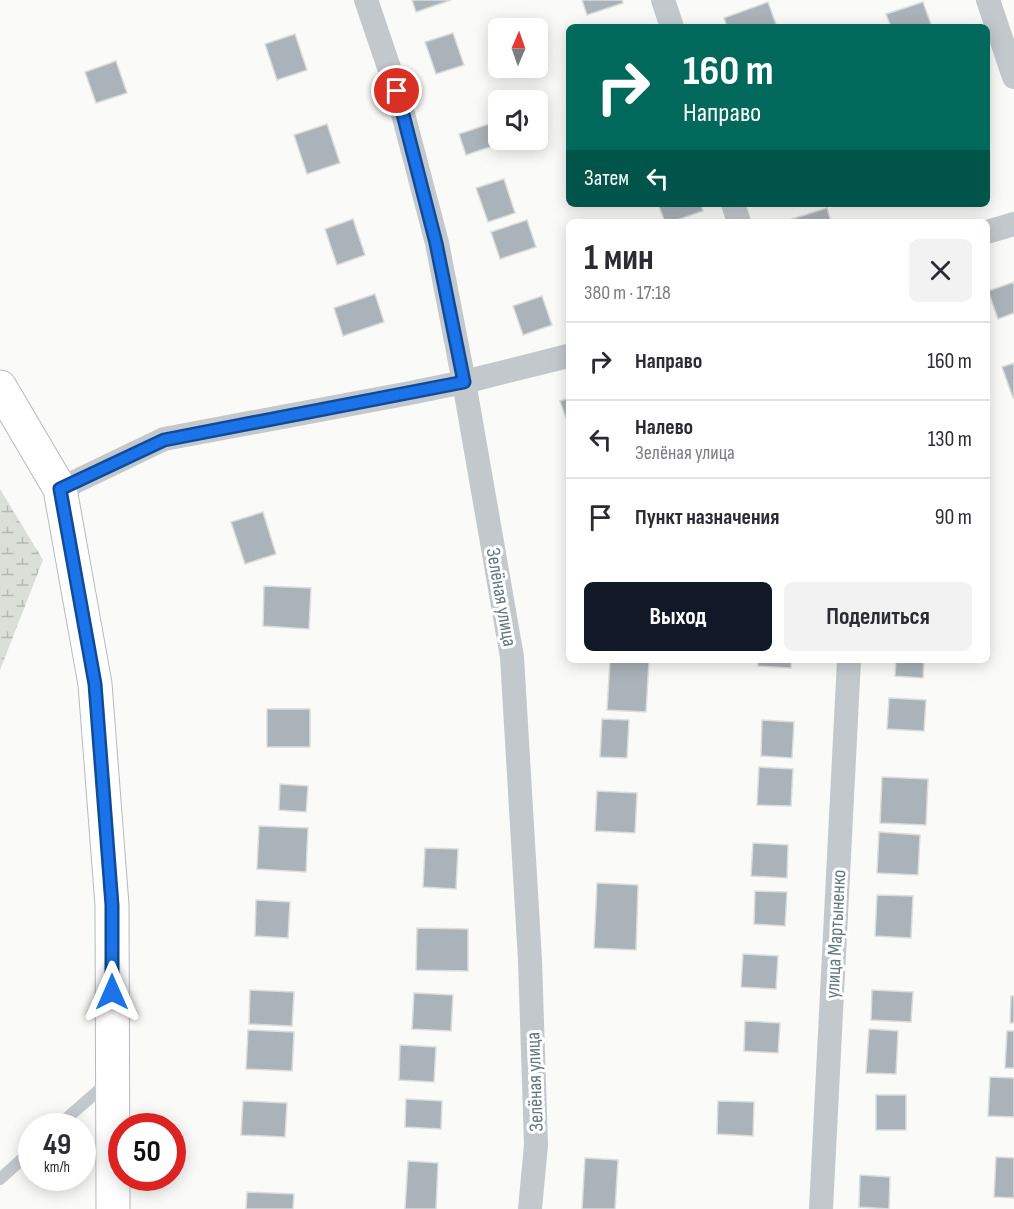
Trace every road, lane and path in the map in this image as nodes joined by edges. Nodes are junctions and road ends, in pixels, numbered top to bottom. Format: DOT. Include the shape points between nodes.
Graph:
graph roads {
  1 [pos="366,0"];
  2 [pos="663,0"];
  3 [pos="988,0"];
  4 [pos="671,24"];
  5 [pos="1014,76"];
  6 [pos="1014,224"];
  7 [pos="990,231"];
  8 [pos="566,357"];
  9 [pos="464,382"];
  10 [pos="0,387"];
  11 [pos="60,489"];
  12 [pos="849,663"];
  13 [pos="112,1078"];
  14 [pos="73,1113"];
  15 [pos="18,1163"];
  16 [pos="0,1179"];
  17 [pos="113,1209"];
  18 [pos="530,1209"];
  19 [pos="821,1209"];
  1 -- 9 [label="street, Зелёная улица" via="397,91 436,243"];
  2 -- 4 [label="street"];
  3 -- 5 [label="street"];
  6 -- 7 [label="street"];
  8 -- 9 [label="street"];
  9 -- 11 [label="street" via="164,440"];
  9 -- 18 [label="street, Зелёная улица" via="512,657 536,1133"];
  10 -- 11 [label="main road"];
  11 -- 13 [label="main road" via="95,684 112,905"];
  12 -- 19 [label="street, улица Мартыненко"];
  13 -- 14 [label="lane"];
  13 -- 17 [label="main road"];
  15 -- 16 [label="lane"];
}
